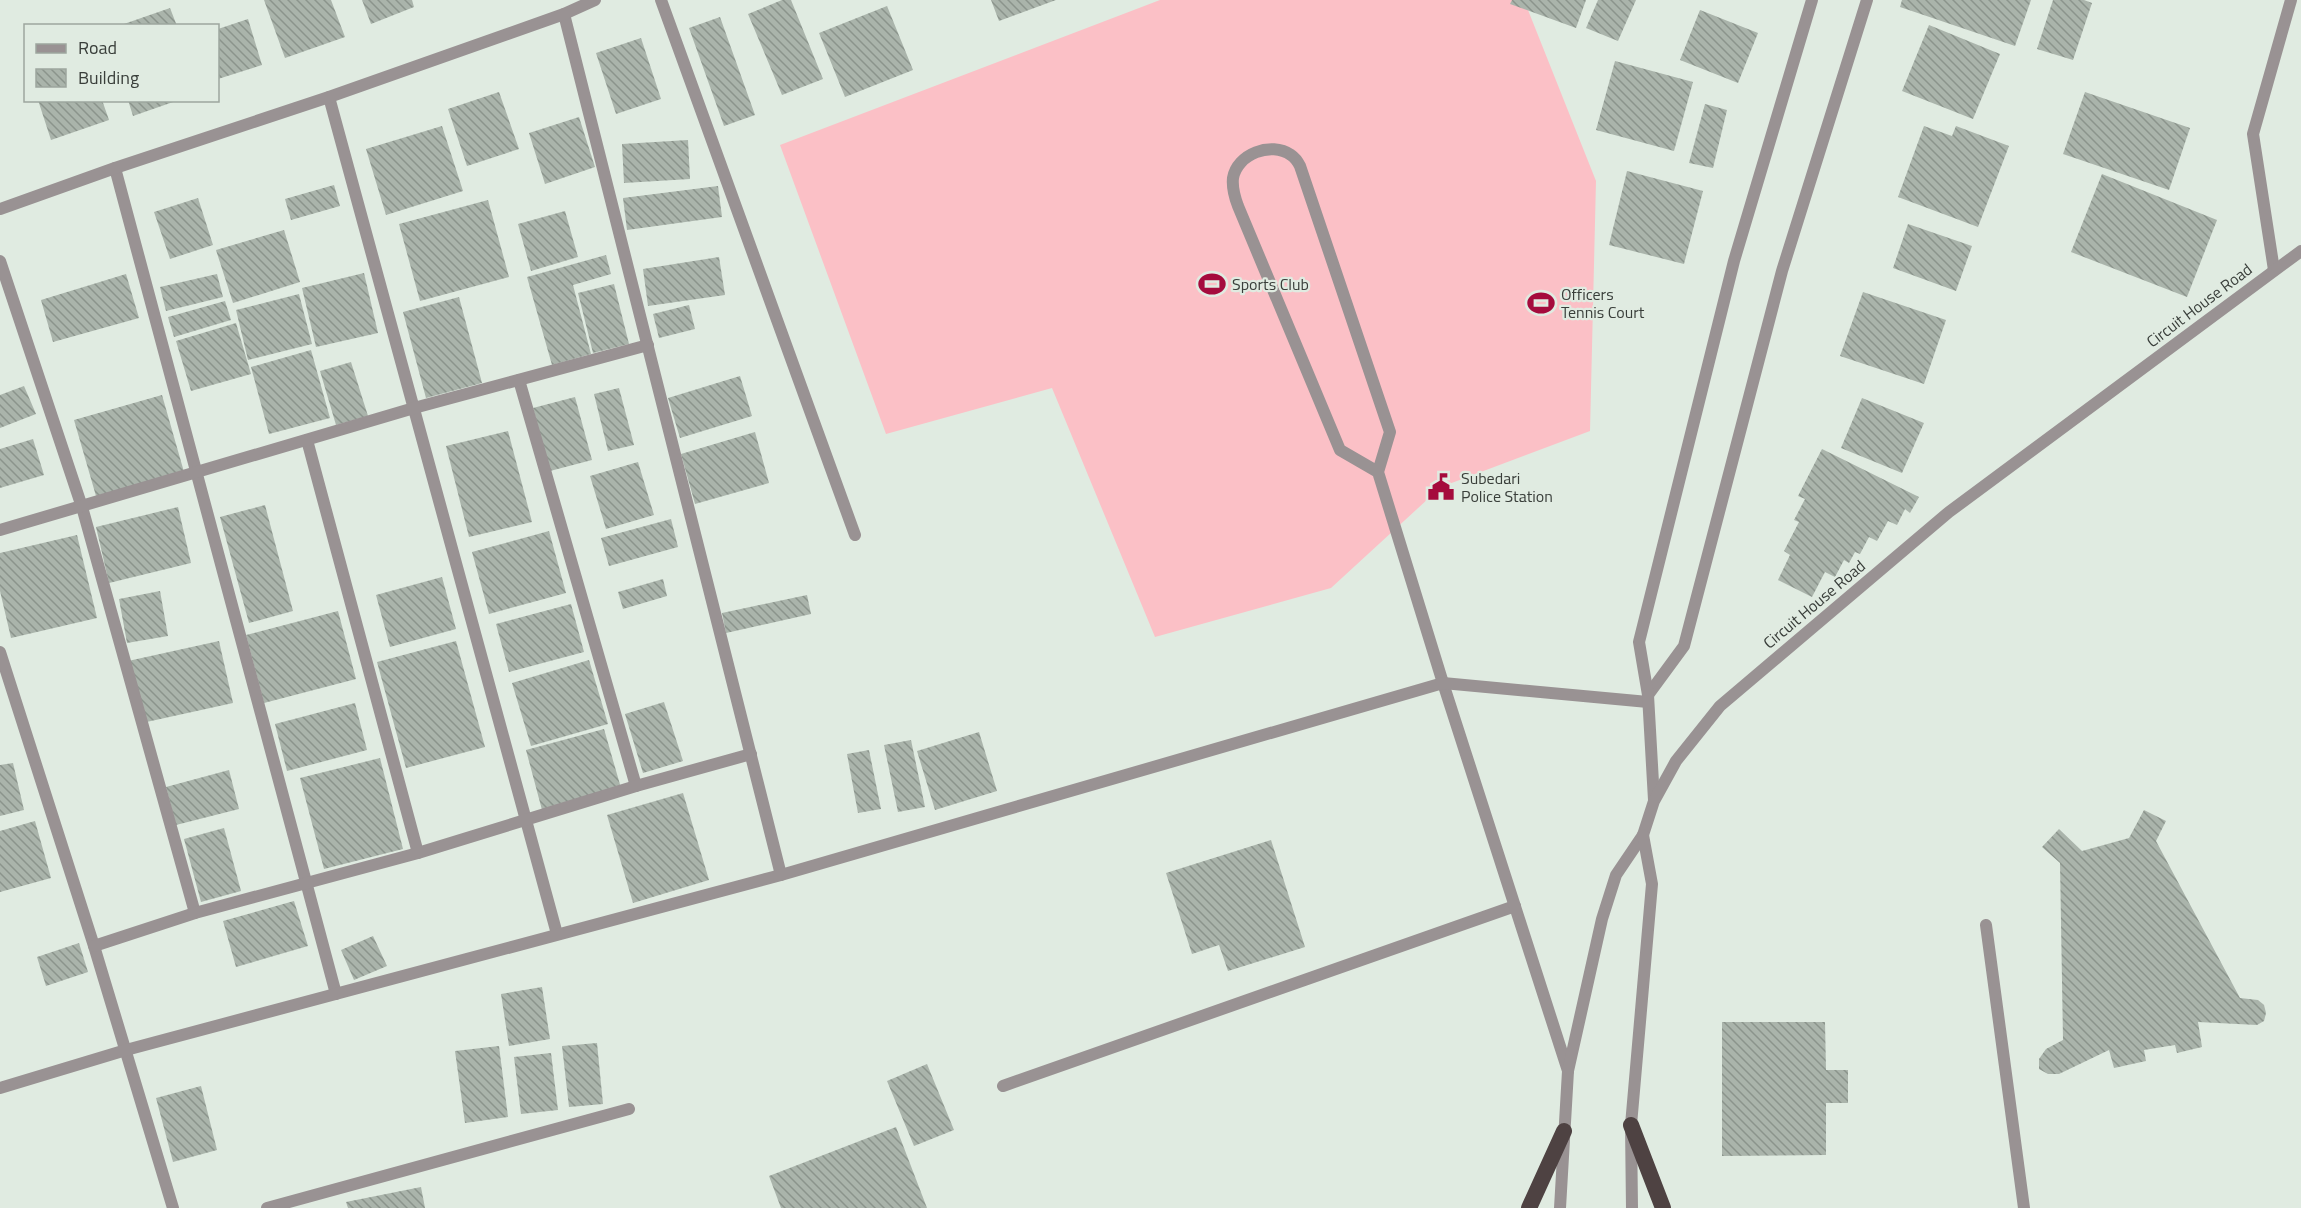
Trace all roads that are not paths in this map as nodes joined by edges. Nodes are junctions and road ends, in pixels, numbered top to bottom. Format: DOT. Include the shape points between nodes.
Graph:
graph roads {
  1 [pos="595,0"];
  2 [pos="661,0"];
  3 [pos="1812,0"];
  4 [pos="1867,0"];
  5 [pos="2291,0"];
  6 [pos="564,14"];
  7 [pos="329,97"];
  8 [pos="115,168"];
  9 [pos="0,209"];
  10 [pos="2301,251"];
  11 [pos="0,261"];
  12 [pos="2274,270"];
  13 [pos="648,345"];
  14 [pos="519,380"];
  15 [pos="414,408"];
  16 [pos="307,440"];
  17 [pos="1378,472"];
  18 [pos="196,473"];
  19 [pos="82,507"];
  20 [pos="0,530"];
  21 [pos="855,535"];
  22 [pos="0,652"];
  23 [pos="1443,683"];
  24 [pos="1648,698"];
  25 [pos="751,754"];
  26 [pos="636,786"];
  27 [pos="1654,801"];
  28 [pos="526,820"];
  29 [pos="1643,835"];
  30 [pos="418,853"];
  31 [pos="781,874"];
  32 [pos="306,881"];
  33 [pos="1515,906"];
  34 [pos="195,913"];
  35 [pos="1986,925"];
  36 [pos="557,934"];
  37 [pos="94,946"];
  38 [pos="336,994"];
  39 [pos="126,1050"];
  40 [pos="1568,1071"];
  41 [pos="1003,1086"];
  42 [pos="0,1088"];
  43 [pos="629,1108"];
  44 [pos="1631,1125"];
  45 [pos="1564,1131"];
  46 [pos="173,1208"];
  47 [pos="267,1208"];
  48 [pos="1529,1208"];
  49 [pos="1560,1208"];
  50 [pos="1632,1208"];
  51 [pos="1663,1208"];
  52 [pos="2024,1208"];
  1 -- 6 [label="street"];
  2 -- 21 [label="street"];
  3 -- 24 [label="street" via="1734,261 1639,642"];
  4 -- 24 [label="street" via="1782,271 1684,646"];
  5 -- 12 [label="street" via="2253,134"];
  6 -- 7 [label="street"];
  6 -- 13 [label="street"];
  7 -- 8 [label="street"];
  7 -- 15 [label="street"];
  8 -- 9 [label="street"];
  8 -- 18 [label="street"];
  10 -- 12 [label="street, Circuit House Road"];
  11 -- 19 [label="street"];
  12 -- 27 [label="street, Circuit House Road" via="1949,512 1758,672 1720,706 1676,760"];
  13 -- 14 [label="street"];
  13 -- 25 [label="street"];
  14 -- 15 [label="street"];
  14 -- 26 [label="street"];
  15 -- 16 [label="street"];
  15 -- 28 [label="street"];
  16 -- 18 [label="street"];
  16 -- 30 [label="street"];
  17 -- 17 [label="street" via="1340,450 1242,217 1233,178 1237,165 1248,155 1279,150 1291,155 1300,166 1390,432"];
  17 -- 23 [label="street"];
  18 -- 19 [label="street"];
  18 -- 32 [label="street"];
  19 -- 20 [label="street"];
  19 -- 34 [label="street"];
  22 -- 37 [label="street"];
  23 -- 24 [label="street"];
  23 -- 31 [label="street"];
  23 -- 33 [label="street"];
  24 -- 27 [label="street"];
  25 -- 26 [label="street"];
  25 -- 31 [label="street"];
  26 -- 28 [label="street"];
  27 -- 29 [label="street, Circuit House Road"];
  28 -- 30 [label="street"];
  28 -- 36 [label="street"];
  29 -- 40 [label="street, Circuit House Road" via="1612,886"];
  29 -- 44 [label="street" via="1652,884"];
  30 -- 32 [label="street"];
  31 -- 36 [label="street"];
  32 -- 34 [label="street"];
  32 -- 38 [label="street"];
  33 -- 40 [label="street"];
  33 -- 41 [label="street"];
  34 -- 37 [label="street"];
  35 -- 52 [label="street"];
  36 -- 38 [label="street"];
  37 -- 39 [label="street"];
  38 -- 39 [label="street"];
  39 -- 42 [label="street"];
  39 -- 46 [label="street"];
  40 -- 45 [label="street, Circuit House Road"];
  43 -- 47 [label="street"];
  44 -- 50 [label="street"];
  44 -- 51 [label="highway"];
  45 -- 48 [label="highway"];
  45 -- 49 [label="street, Circuit House Road"];
}
